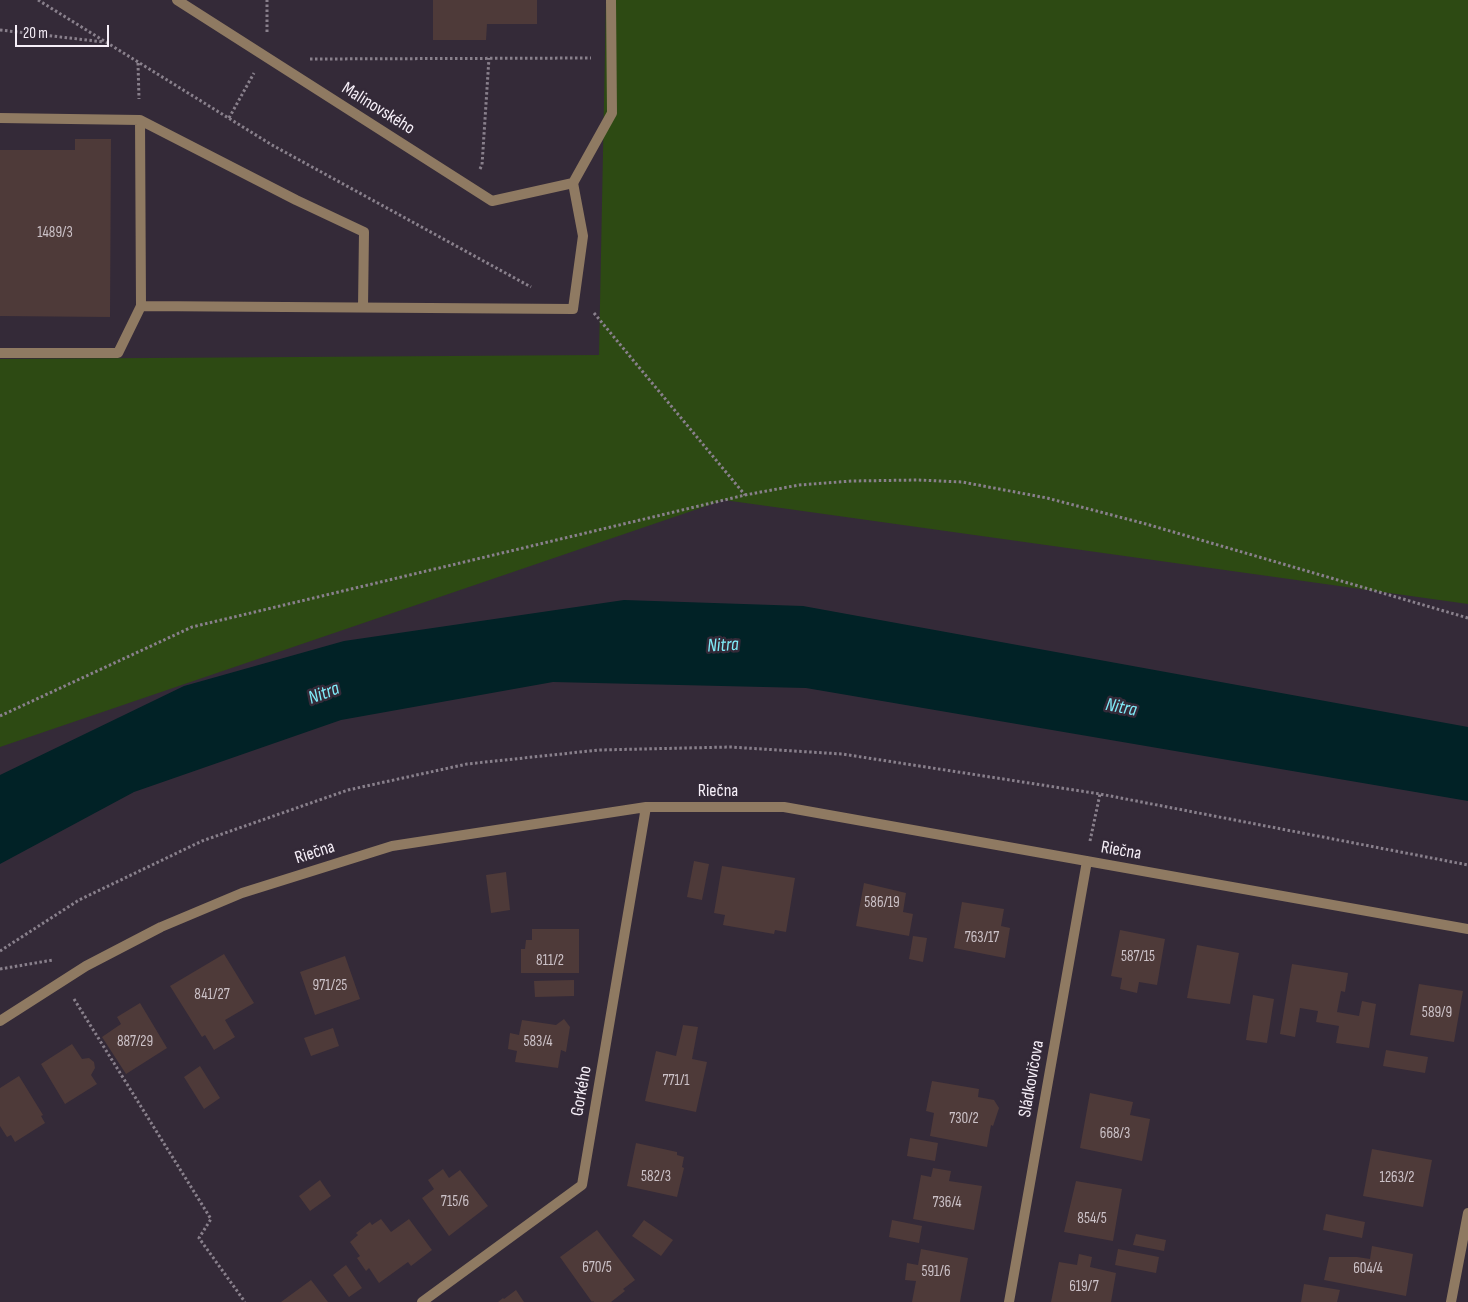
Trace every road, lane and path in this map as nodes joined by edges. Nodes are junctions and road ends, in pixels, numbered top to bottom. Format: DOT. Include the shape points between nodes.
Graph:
graph roads {
  1 [pos="38,0"];
  2 [pos="178,0"];
  3 [pos="267,0"];
  4 [pos="611,0"];
  5 [pos="0,30"];
  6 [pos="267,34"];
  7 [pos="105,42"];
  8 [pos="489,58"];
  9 [pos="612,58"];
  10 [pos="309,59"];
  11 [pos="138,63"];
  12 [pos="253,74"];
  13 [pos="0,118"];
  14 [pos="228,118"];
  15 [pos="140,120"];
  16 [pos="482,165"];
  17 [pos="573,183"];
  18 [pos="538,291"];
  19 [pos="141,306"];
  20 [pos="363,307"];
  21 [pos="572,310"];
  22 [pos="0,354"];
  23 [pos="744,495"];
  24 [pos="1468,618"];
  25 [pos="0,716"];
  26 [pos="1100,794"];
  27 [pos="646,806"];
  28 [pos="1091,831"];
  29 [pos="1087,861"];
  30 [pos="1468,929"];
  31 [pos="86,966"];
  32 [pos="0,969"];
  33 [pos="83,1014"];
  34 [pos="0,1020"];
  35 [pos="1468,1213"];
  36 [pos="245,1302"];
  37 [pos="422,1302"];
  38 [pos="1009,1302"];
  39 [pos="1451,1302"];
  1 -- 7 [label="path"];
  2 -- 17 [label="street, Malinovského" via="492,201"];
  3 -- 6 [label="path"];
  4 -- 9 [label="street"];
  5 -- 7 [label="path"];
  7 -- 11 [label="path"];
  8 -- 9 [label="path"];
  8 -- 10 [label="path"];
  8 -- 16 [label="path"];
  9 -- 17 [label="street" via="612,113"];
  11 -- 14 [label="path"];
  11 -- 15 [label="path"];
  12 -- 14 [label="path"];
  13 -- 15 [label="street"];
  14 -- 18 [label="path"];
  15 -- 19 [label="street"];
  15 -- 20 [label="street" via="364,232"];
  17 -- 21 [label="street" via="583,236"];
  19 -- 20 [label="street"];
  19 -- 22 [label="street" via="118,353"];
  20 -- 21 [label="street"];
  21 -- 23 [label="path" via="594,313"];
  23 -- 24 [label="path" via="799,485 852,481 962,482 1007,489 1146,524"];
  23 -- 25 [label="path" via="192,626"];
  26 -- 28 [label="path"];
  27 -- 29 [label="street, Riečna" via="784,807"];
  27 -- 31 [label="street, Riečna" via="392,846 242,893 161,928"];
  27 -- 37 [label="street, Gorkého" via="582,1184"];
  29 -- 30 [label="street, Riečna"];
  29 -- 38 [label="street, Sládkovičova"];
  31 -- 32 [label="path" via="73,959 62,958"];
  31 -- 34 [label="street, Riečna"];
  33 -- 36 [label="path" via="211,1220 199,1238"];
  35 -- 39 [label="street"];
}
